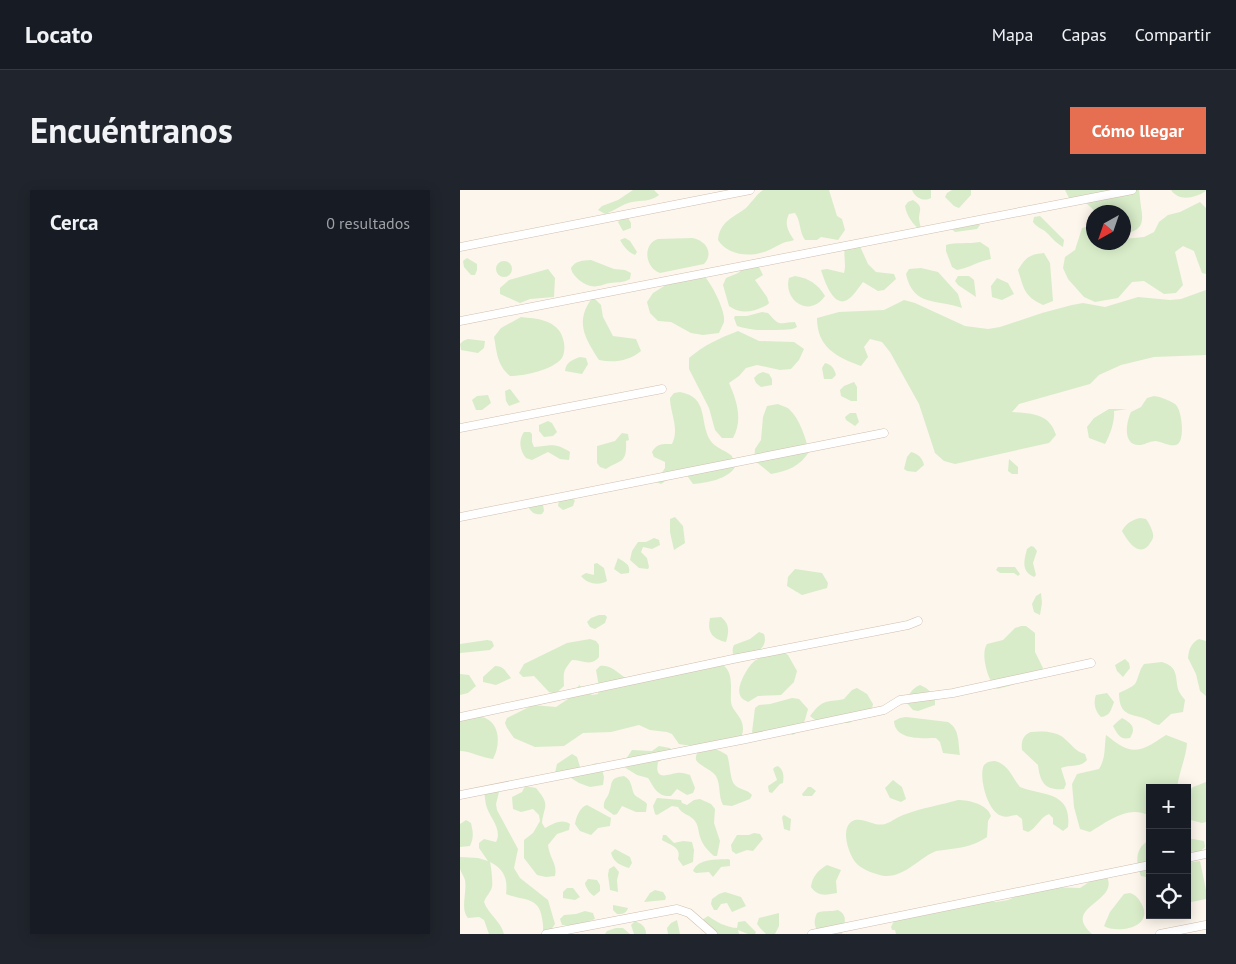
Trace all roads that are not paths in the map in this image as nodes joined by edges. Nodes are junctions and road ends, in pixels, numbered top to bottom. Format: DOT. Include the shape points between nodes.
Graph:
graph roads {
  1 [pos="750,190"];
  2 [pos="1132,190"];
  3 [pos="460,247"];
  4 [pos="460,321"];
  5 [pos="662,389"];
  6 [pos="460,428"];
  7 [pos="884,433"];
  8 [pos="460,517"];
  9 [pos="918,620"];
  10 [pos="1091,663"];
  11 [pos="460,717"];
  12 [pos="460,795"];
  13 [pos="1206,854"];
  14 [pos="1191,857"];
  15 [pos="1146,866"];
  16 [pos="1206,925"];
  17 [pos="546,934"];
  18 [pos="713,934"];
  19 [pos="812,934"];
  20 [pos="1160,934"];
  1 -- 3 [label="street"];
  2 -- 4 [label="street"];
  5 -- 6 [label="street"];
  7 -- 8 [label="street"];
  9 -- 11 [label="street" via="908,625"];
  10 -- 12 [label="street" via="953,693 900,700 884,710 746,739"];
  13 -- 14 [label="street"];
  15 -- 19 [label="street"];
  16 -- 20 [label="street"];
  17 -- 18 [label="street" via="677,909 689,913"];
}
